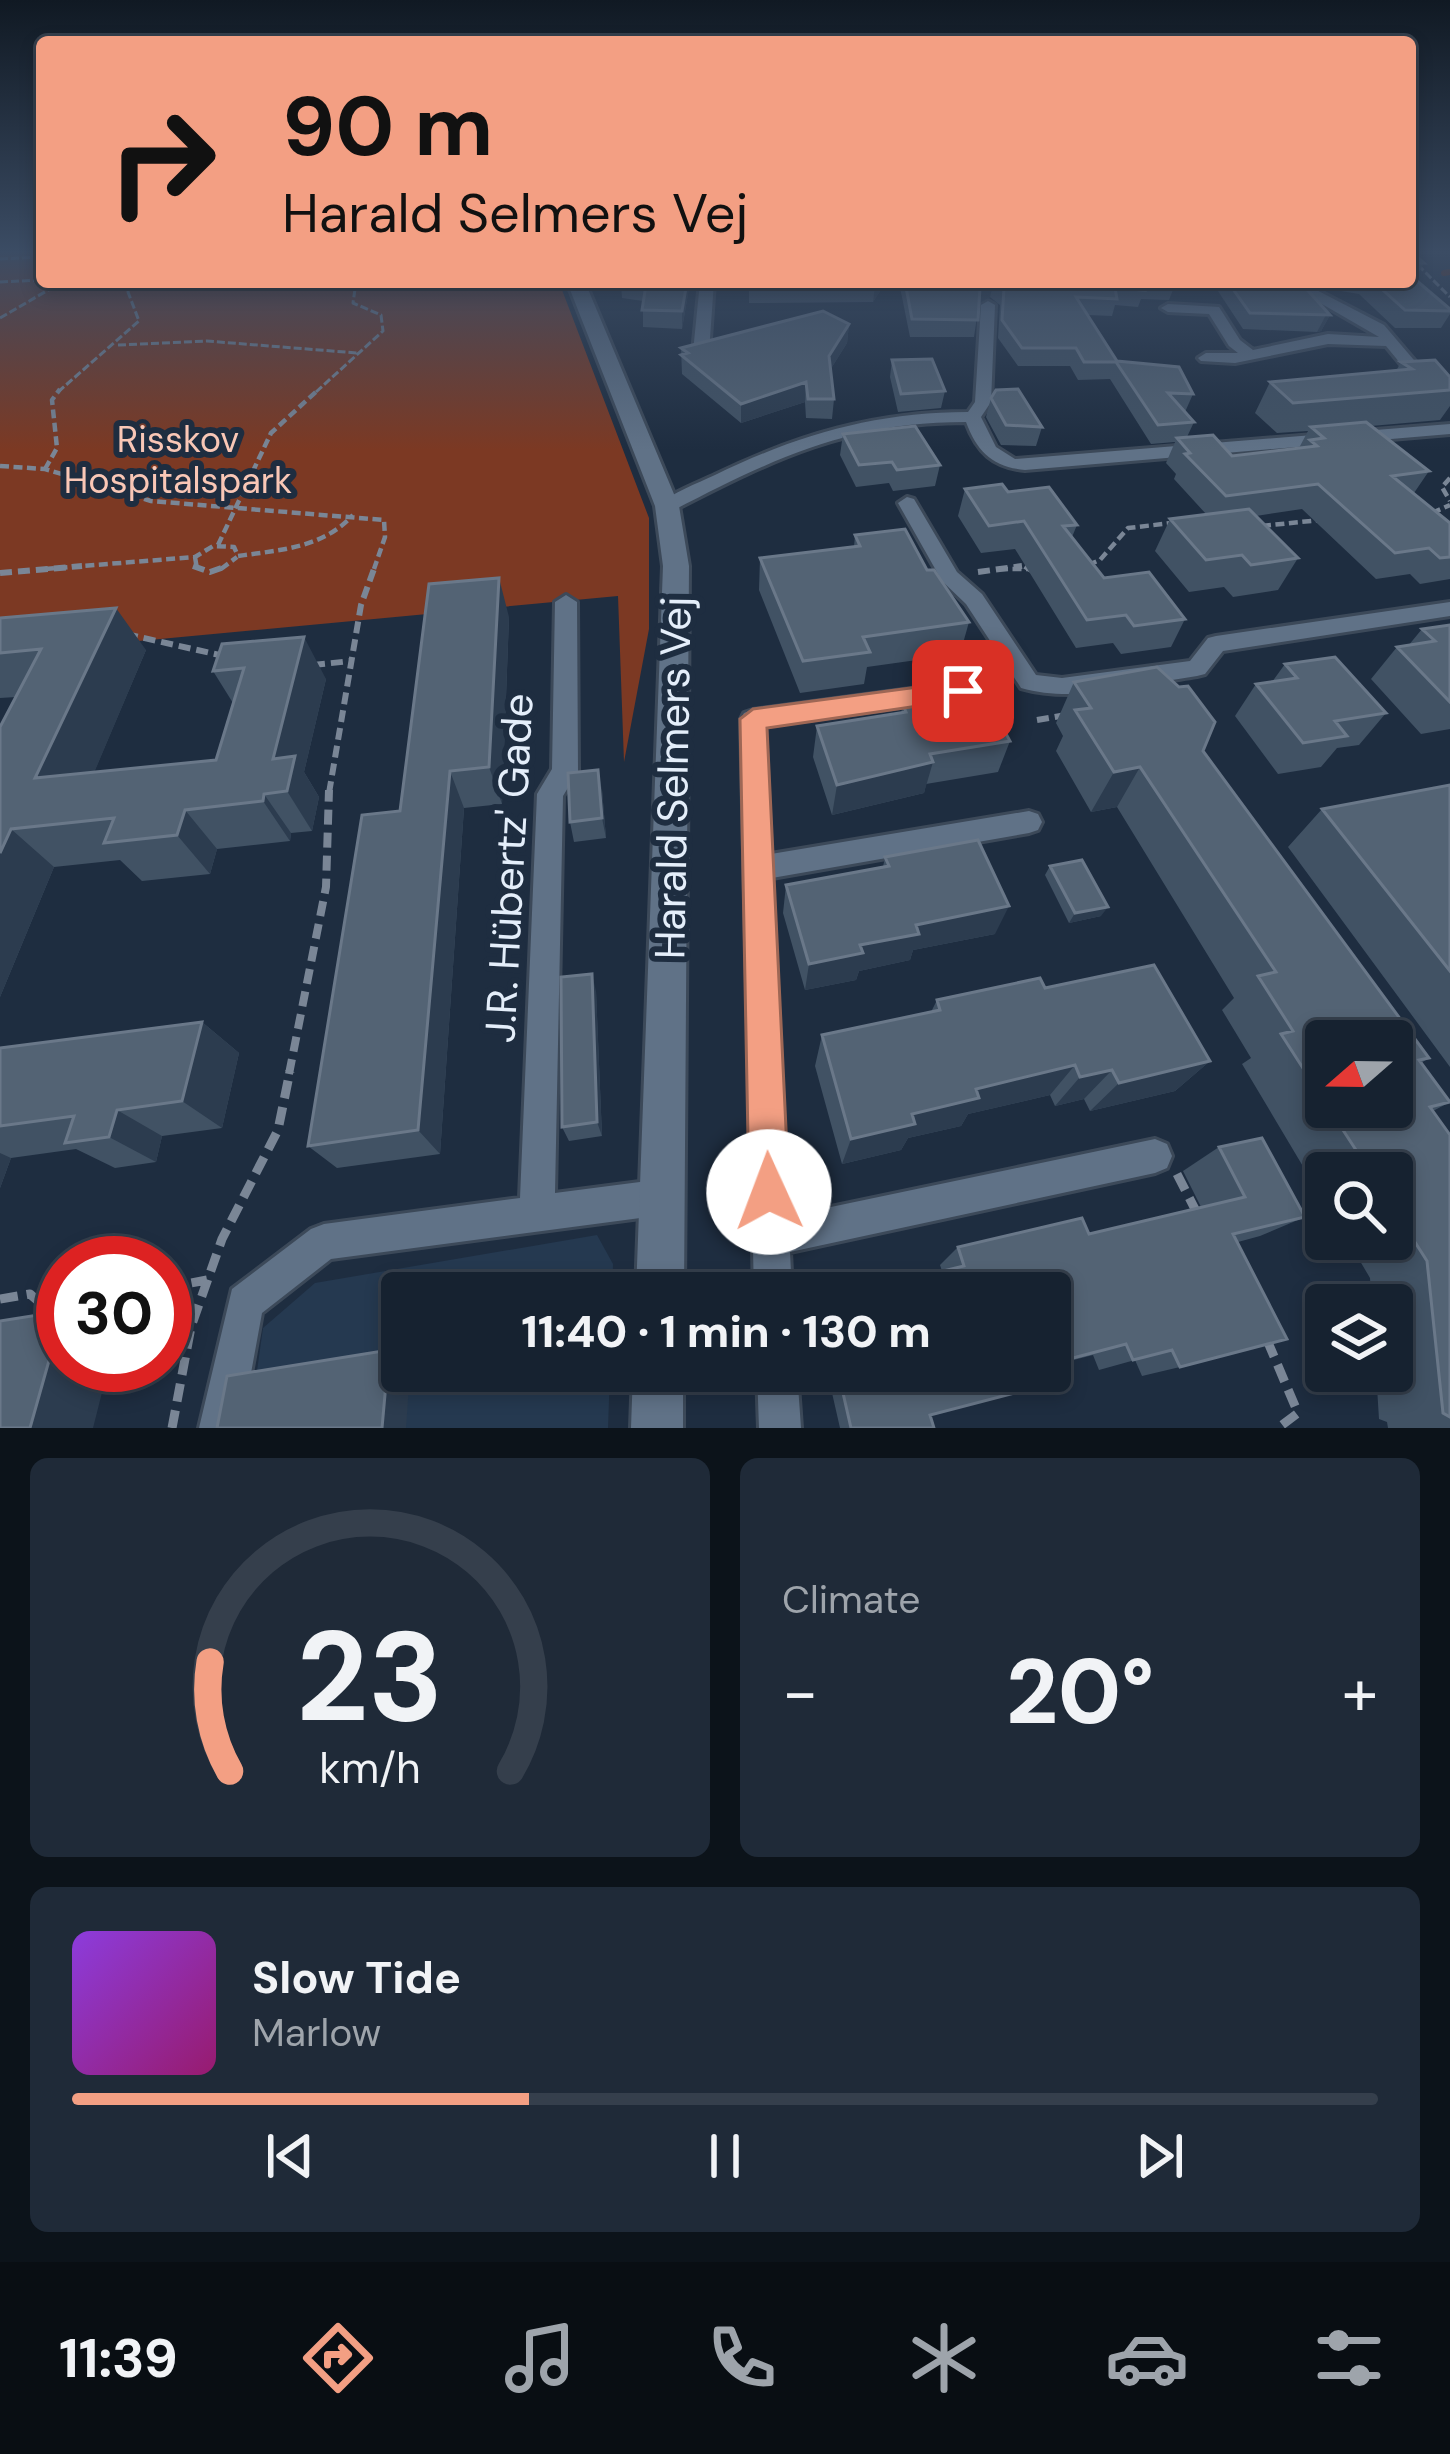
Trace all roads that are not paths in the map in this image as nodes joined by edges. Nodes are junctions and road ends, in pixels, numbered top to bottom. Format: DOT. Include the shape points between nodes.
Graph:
graph roads {
  1 [pos="590,317"];
  2 [pos="704,317"];
  3 [pos="987,317"];
  4 [pos="1218,317"];
  5 [pos="1359,317"];
  6 [pos="1328,322"];
  7 [pos="1369,322"];
  8 [pos="1390,342"];
  9 [pos="700,352"];
  10 [pos="1251,355"];
  11 [pos="1206,358"];
  12 [pos="1442,404"];
  13 [pos="973,417"];
  14 [pos="1450,429"];
  15 [pos="907,503"];
  16 [pos="668,506"];
  17 [pos="566,602"];
  18 [pos="1450,609"];
  19 [pos="963,691"];
  20 [pos="1029,822"];
  21 [pos="758,868"];
  22 [pos="1155,1156"];
  23 [pos="663,1197"];
  24 [pos="537,1212"];
  25 [pos="770,1238"];
  26 [pos="661,1272"];
  27 [pos="772,1272"];
  28 [pos="658,1392"];
  29 [pos="778,1392"];
  30 [pos="220,1428"];
  31 [pos="657,1428"];
  32 [pos="781,1428"];
  1 -- 16 [label="street, Harald Selmers Vej"];
  2 -- 9 [label="street"];
  3 -- 13 [label="street" via="983,402"];
  4 -- 10 [label="street"];
  5 -- 7 [label="street"];
  6 -- 7 [label="street"];
  7 -- 8 [label="street"];
  8 -- 10 [label="street" via="1328,340"];
  8 -- 12 [label="street"];
  10 -- 11 [label="street"];
  13 -- 14 [label="street" via="987,452 1010,465"];
  13 -- 16 [label="street" via="878,418 785,446"];
  15 -- 18 [label="street" via="949,576 974,599 1029,682 1062,687 1197,668 1216,644"];
  16 -- 23 [label="street, Harald Selmers Vej" via="676,706"];
  17 -- 24 [label="street, J.R. Hübertz' Gade" via="565,771 550,794"];
  19 -- 21 [label="street, Harald Selmers Vej" via="753,719"];
  20 -- 21 [label="street, Harald Selmers Vej"];
  21 -- 25 [label="street, Harald Selmers Vej"];
  22 -- 25 [label="street"];
  23 -- 24 [label="street"];
  23 -- 26 [label="street, Harald Selmers Vej"];
  24 -- 30 [label="street" via="324,1242 245,1302"];
  25 -- 27 [label="street, Harald Selmers Vej"];
  28 -- 31 [label="street"];
  29 -- 32 [label="street"];
}
